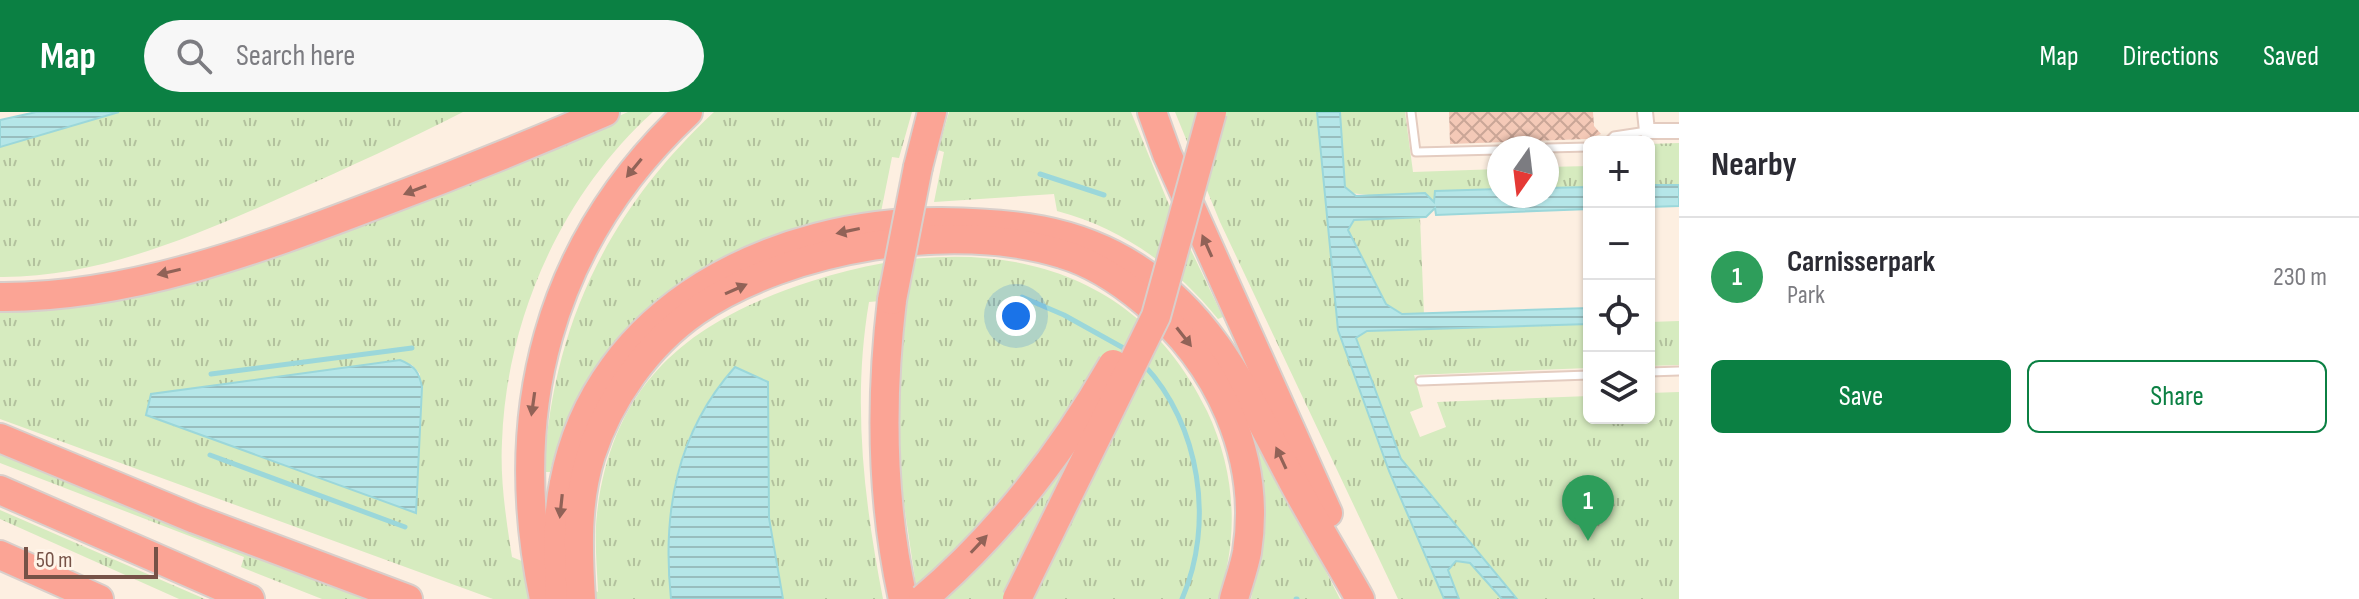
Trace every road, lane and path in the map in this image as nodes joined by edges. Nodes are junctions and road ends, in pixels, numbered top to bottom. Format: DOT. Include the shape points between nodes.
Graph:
graph roads {
  1 [pos="605,112"];
  2 [pos="688,112"];
  3 [pos="932,112"];
  4 [pos="1152,112"];
  5 [pos="1212,112"];
  6 [pos="1411,112"];
  7 [pos="1645,112"];
  8 [pos="1647,131"];
  9 [pos="1679,131"];
  10 [pos="1614,136"];
  11 [pos="1583,147"];
  12 [pos="1559,148"];
  13 [pos="1487,150"];
  14 [pos="1182,221"];
  15 [pos="0,297"];
  16 [pos="1679,371"];
  17 [pos="1655,372"];
  18 [pos="1583,375"];
  19 [pos="1420,381"];
  20 [pos="0,438"];
  21 [pos="0,490"];
  22 [pos="0,555"];
  23 [pos="560,588"];
  24 [pos="99,599"];
  25 [pos="250,599"];
  26 [pos="408,599"];
  27 [pos="903,599"];
  28 [pos="923,599"];
  29 [pos="1017,599"];
  30 [pos="1234,599"];
  31 [pos="1361,599"];
  1 -- 15 [label="highway, one-way" via="254,250 113,285"];
  2 -- 23 [label="highway, one-way" via="636,166 597,219 546,339 530,429 529,489"];
  3 -- 27 [label="highway, bridge" via="892,300 883,391 884,467"];
  31 -- 4 [label="highway, one-way" via="1305,455 1218,272"];
  5 -- 14 [label="highway, bridge"];
  6 -- 13 [label="lane" via="1416,152"];
  7 -- 8 [label="street"];
  8 -- 9 [label="street"];
  8 -- 10 [label="lane"];
  11 -- 12 [label="lane"];
  28 -- 14 [label="highway, one-way, bridge" via="1015,504 1093,399 1151,292"];
  14 -- 29 [label="highway, bridge" via="1156,316"];
  16 -- 17 [label="lane"];
  18 -- 19 [label="lane"];
  20 -- 26 [label="highway"];
  21 -- 25 [label="highway"];
  22 -- 24 [label="highway"];
  23 -- 30 [label="highway, one-way" via="595,445 611,408 676,326 727,293 806,263 881,246 980,241 1044,249 1098,269 1176,327 1206,367 1229,408 1244,458 1247,552"];
  31 -- 23 [label="highway, one-way" via="1234,369 1186,309 1136,267 1092,244 1048,229 1007,223 909,222 803,241 708,279 671,306 611,373 580,429 561,496"];
}
